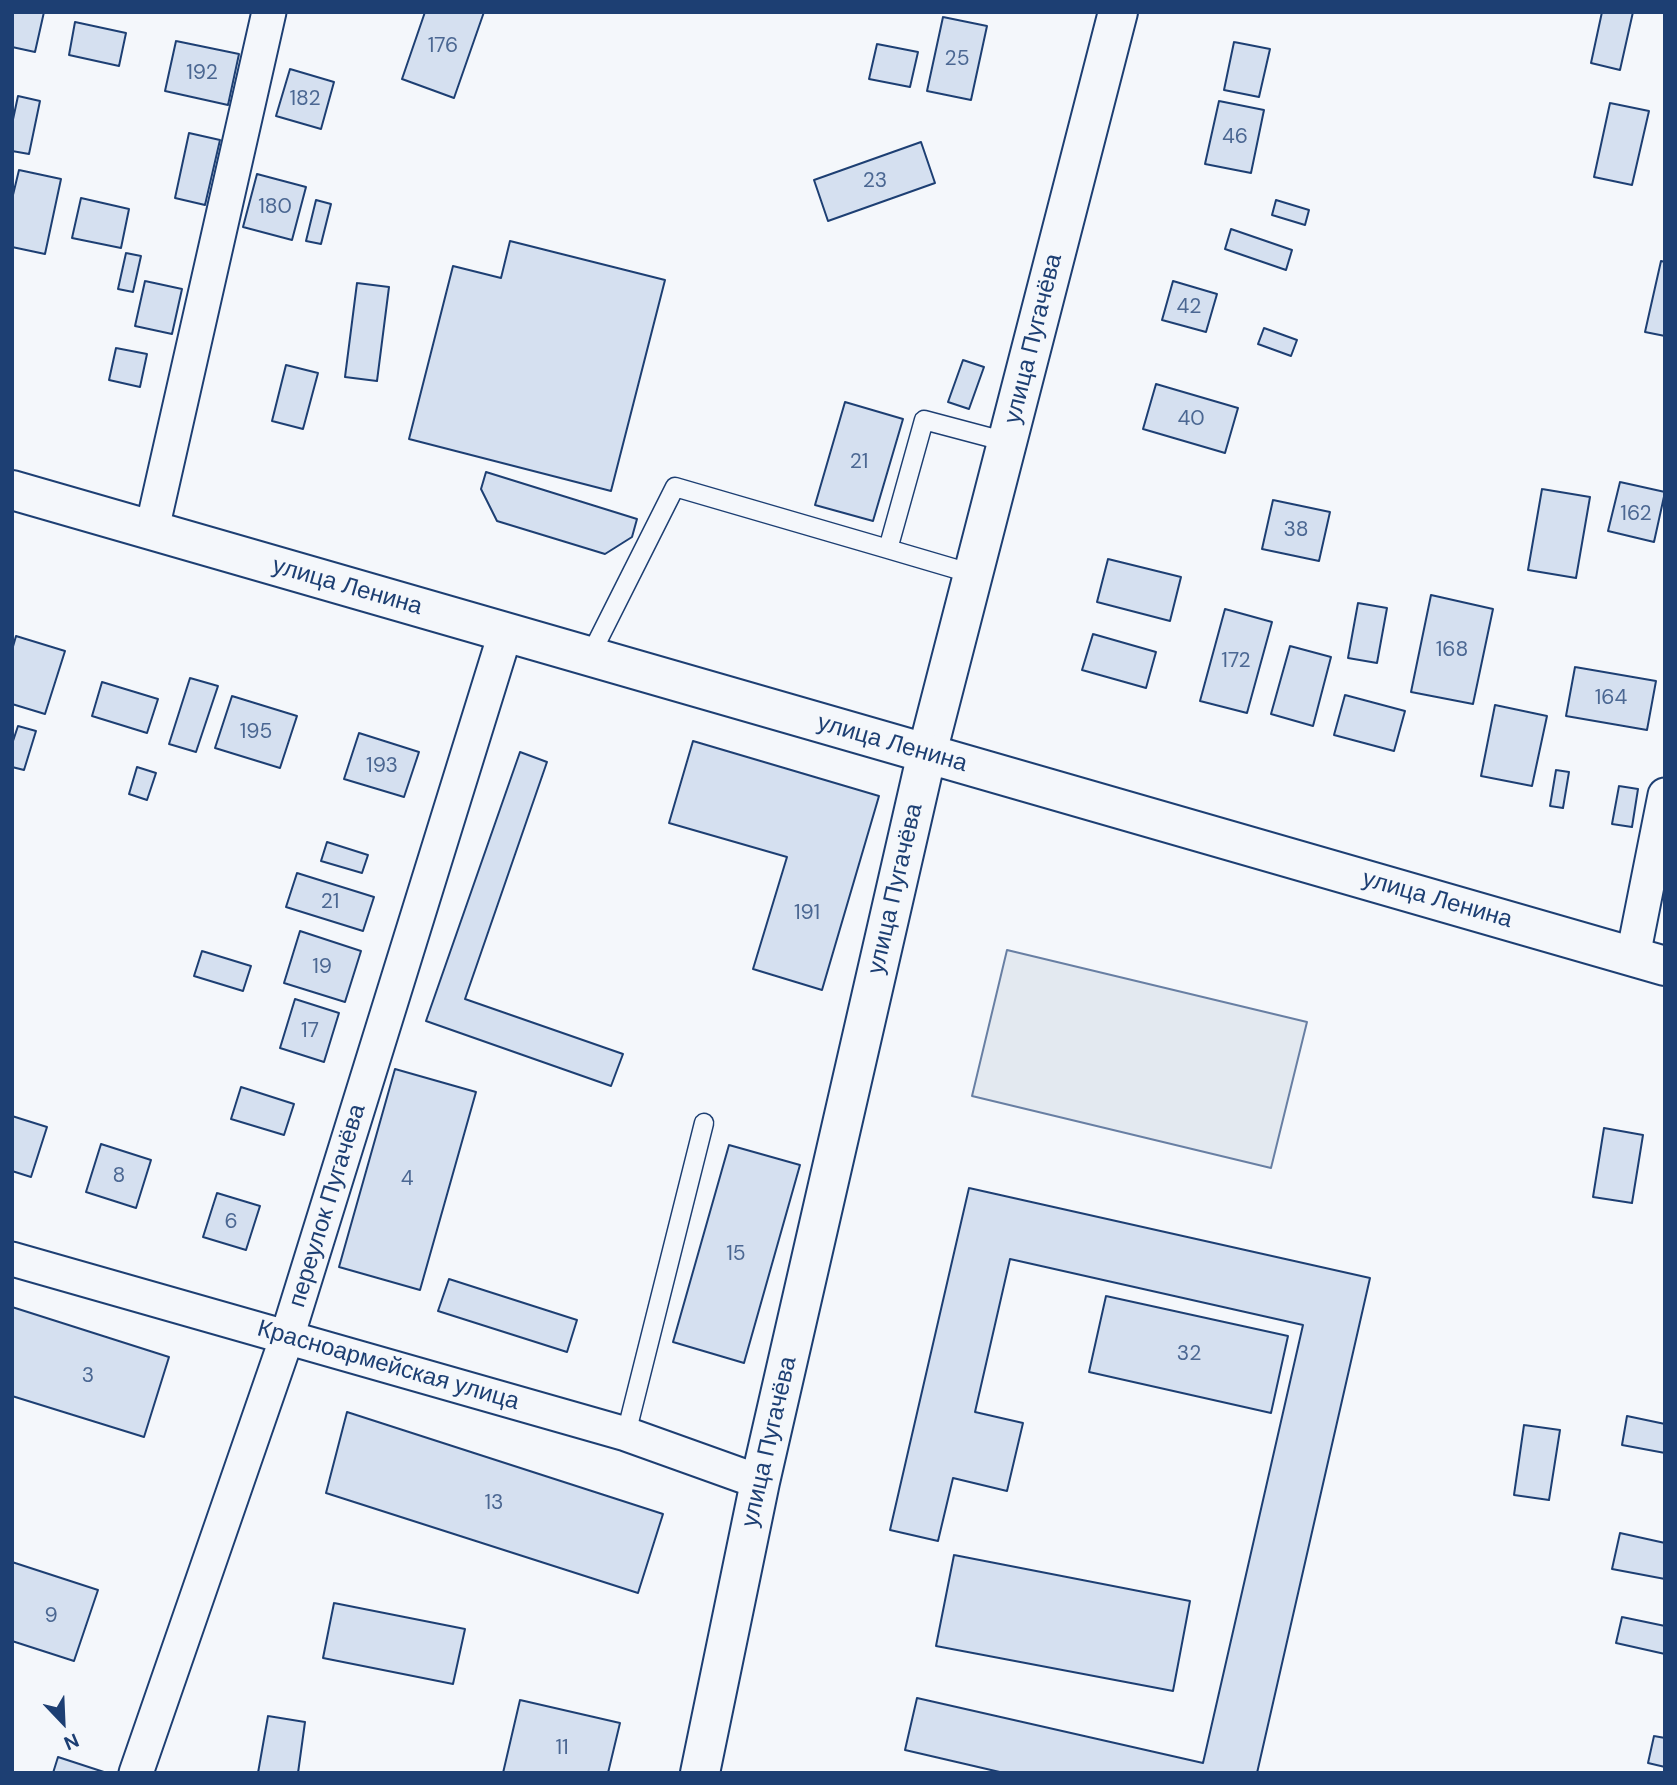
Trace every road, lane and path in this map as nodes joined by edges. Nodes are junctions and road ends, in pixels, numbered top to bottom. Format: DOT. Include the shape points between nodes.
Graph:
graph roads {
  1 [pos="269,12"];
  2 [pos="1118,12"];
  3 [pos="1007,442"];
  4 [pos="12,490"];
  5 [pos="152,530"];
  6 [pos="888,549"];
  7 [pos="973,574"];
  8 [pos="505,634"];
  9 [pos="589,658"];
  10 [pos="927,754"];
  11 [pos="1665,795"];
  12 [pos="1649,961"];
  13 [pos="704,1123"];
  14 [pos="12,1259"];
  15 [pos="287,1337"];
  16 [pos="626,1434"];
  17 [pos="760,1482"];
  18 [pos="135,1773"];
  19 [pos="700,1773"];
  1 -- 5 [label="street"];
  2 -- 3 [label="main road, улица Пугачёва"];
  3 -- 6 [label="lane" via="923,420"];
  3 -- 7 [label="main road, улица Пугачёва"];
  4 -- 5 [label="main road, улица Ленина"];
  5 -- 8 [label="main road, улица Ленина"];
  6 -- 7 [label="lane"];
  6 -- 9 [label="lane" via="675,487"];
  7 -- 10 [label="main road, улица Пугачёва"];
  8 -- 9 [label="main road, улица Ленина"];
  8 -- 15 [label="street, переулок Пугачёва"];
  9 -- 10 [label="main road, улица Ленина"];
  10 -- 12 [label="main road, улица Ленина"];
  10 -- 17 [label="main road, улица Пугачёва"];
  11 -- 12 [label="street, улица Ленина"];
  13 -- 16 [label="lane"];
  14 -- 15 [label="street, Красноармейская улица"];
  15 -- 16 [label="street, Красноармейская улица"];
  15 -- 18 [label="street, переулок Пугачёва"];
  16 -- 17 [label="street, Красноармейская улица"];
  17 -- 19 [label="main road, улица Пугачёва"];
}
